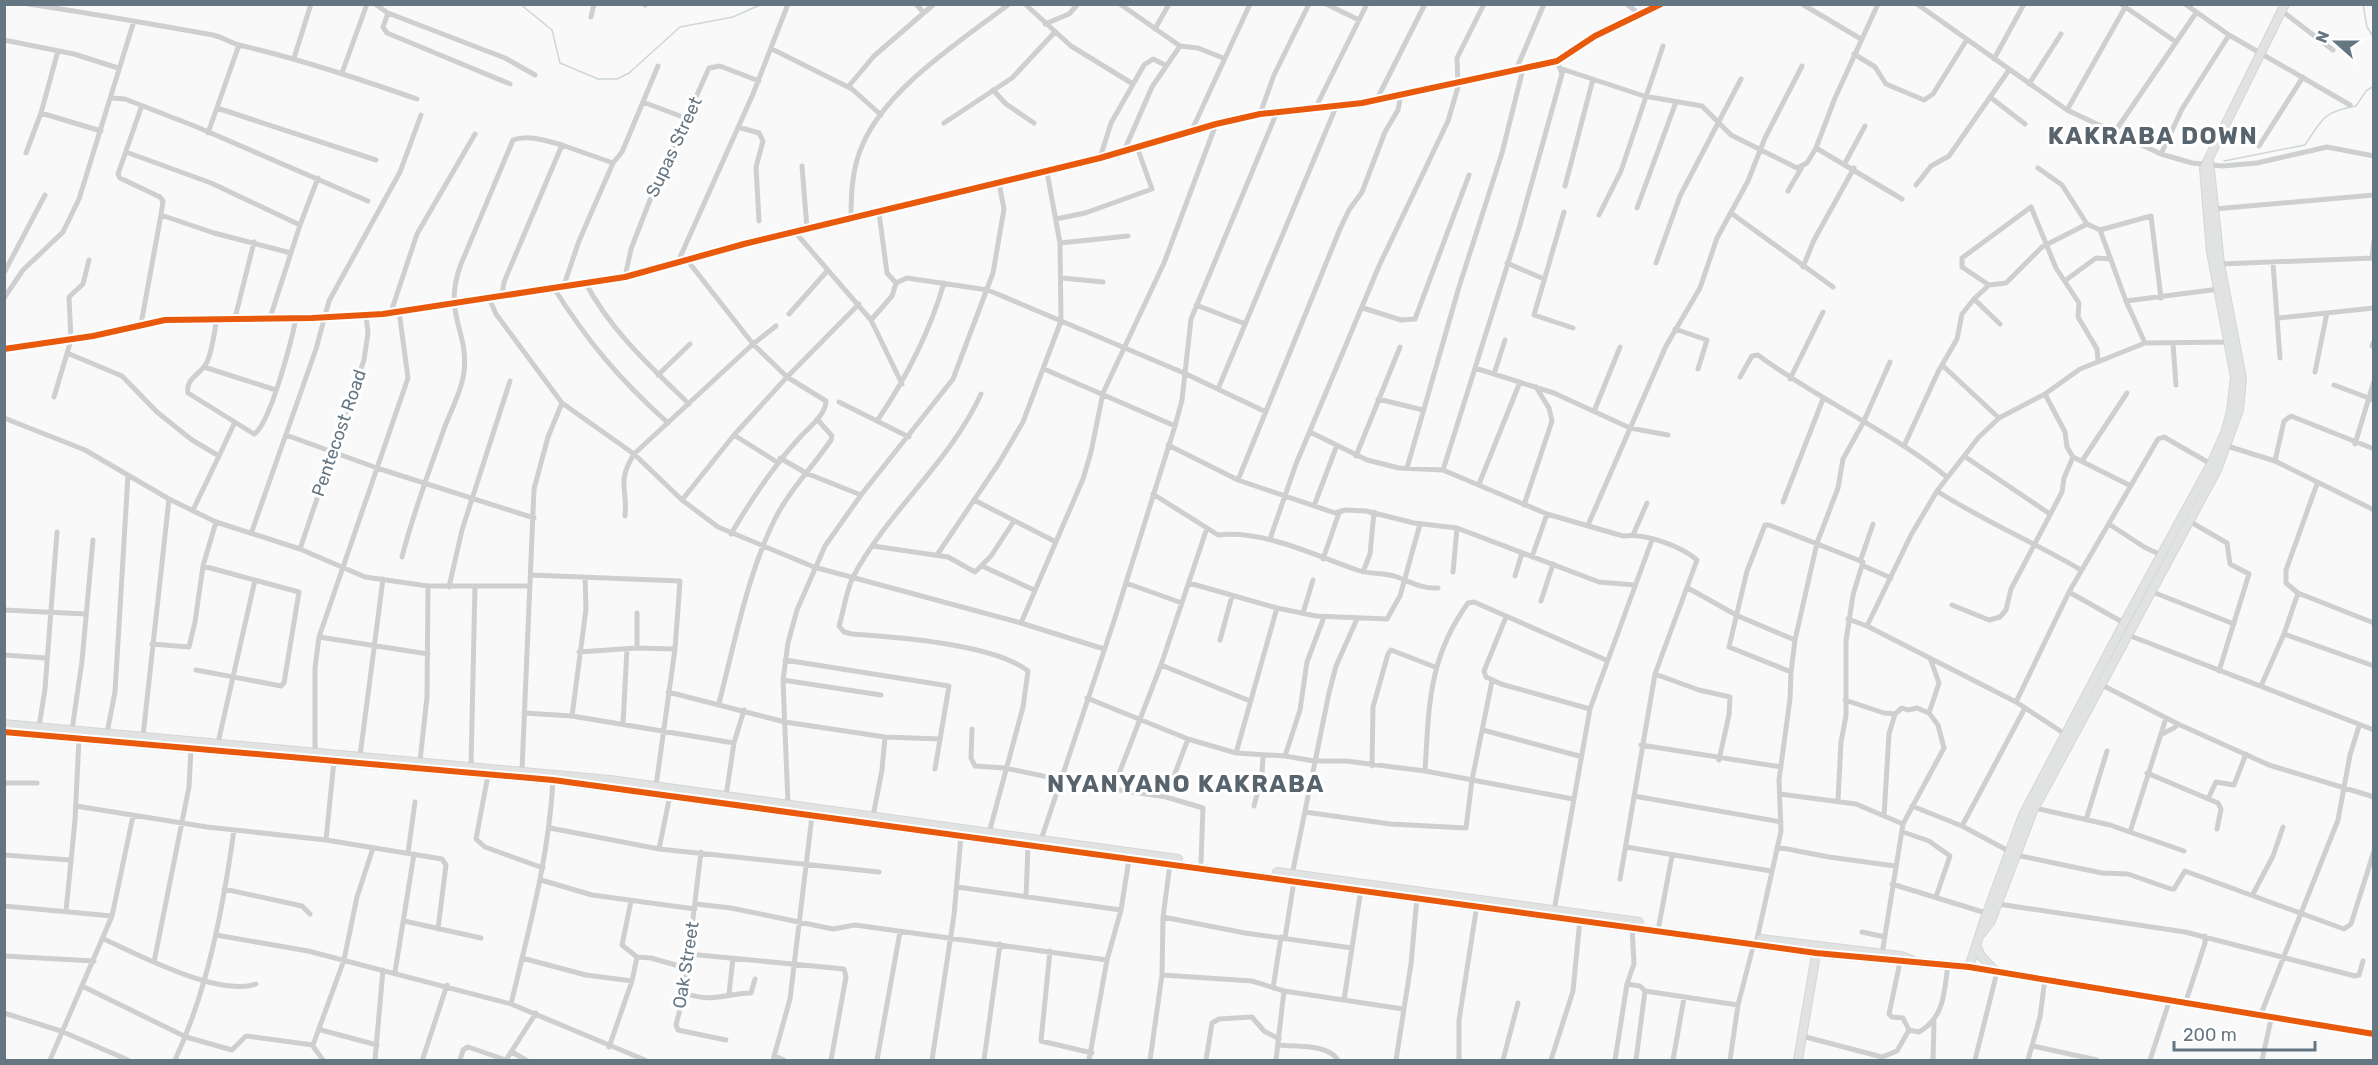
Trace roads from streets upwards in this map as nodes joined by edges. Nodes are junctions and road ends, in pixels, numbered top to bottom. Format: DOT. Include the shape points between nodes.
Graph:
graph roads {
  1 [pos="28,4"];
  2 [pos="311,4"];
  3 [pos="367,4"];
  4 [pos="375,4"];
  5 [pos="594,4"];
  6 [pos="788,4"];
  7 [pos="916,4"];
  8 [pos="934,4"];
  9 [pos="1009,4"];
  10 [pos="1025,4"];
  11 [pos="1078,4"];
  12 [pos="1120,4"];
  13 [pos="1169,4"];
  14 [pos="1250,4"];
  15 [pos="1309,4"];
  16 [pos="1326,4"];
  17 [pos="1366,4"];
  18 [pos="1425,4"];
  19 [pos="1484,4"];
  20 [pos="1544,4"];
  21 [pos="1627,4"];
  22 [pos="1660,4"];
  23 [pos="1802,4"];
  24 [pos="1878,4"];
  25 [pos="1917,4"];
  26 [pos="2024,4"];
  27 [pos="2185,4"];
  28 [pos="2124,5"];
  29 [pos="2283,8"];
  30 [pos="388,13"];
  31 [pos="924,13"];
  32 [pos="2196,13"];
  33 [pos="1639,14"];
  34 [pos="591,17"];
  35 [pos="1359,20"];
  36 [pos="134,21"];
  37 [pos="1045,24"];
  38 [pos="1155,29"];
  39 [pos="1054,33"];
  40 [pos="2061,34"];
  41 [pos="2229,35"];
  42 [pos="1861,39"];
  43 [pos="4,40"];
  44 [pos="1966,41"];
  45 [pos="2176,42"];
  46 [pos="239,45"];
  47 [pos="1180,46"];
  48 [pos="1663,46"];
  49 [pos="772,49"];
  50 [pos="2333,50"];
  51 [pos="58,51"];
  52 [pos="2262,53"];
  53 [pos="1854,54"];
  54 [pos="294,58"];
  55 [pos="1223,58"];
  56 [pos="1994,59"];
  57 [pos="1557,61"];
  58 [pos="1165,65"];
  59 [pos="658,66"];
  60 [pos="1802,66"];
  61 [pos="118,68"];
  62 [pos="1519,69"];
  63 [pos="1563,69"];
  64 [pos="2009,70"];
  65 [pos="342,73"];
  66 [pos="535,75"];
  67 [pos="2303,77"];
  68 [pos="1593,79"];
  69 [pos="1741,80"];
  70 [pos="759,81"];
  71 [pos="1458,81"];
  72 [pos="510,84"];
  73 [pos="1133,84"];
  74 [pos="2029,84"];
  75 [pos="848,87"];
  76 [pos="993,90"];
  77 [pos="1401,94"];
  78 [pos="1644,96"];
  79 [pos="1990,97"];
  80 [pos="111,98"];
  81 [pos="417,99"];
  82 [pos="1377,99"];
  83 [pos="643,102"];
  84 [pos="1676,102"];
  85 [pos="2350,105"];
  86 [pos="1336,107"];
  87 [pos="141,108"];
  88 [pos="217,108"];
  89 [pos="1315,109"];
  90 [pos="2067,110"];
  91 [pos="1276,112"];
  92 [pos="41,113"];
  93 [pos="1260,114"];
  94 [pos="421,115"];
  95 [pos="881,115"];
  96 [pos="688,119"];
  97 [pos="944,123"];
  98 [pos="1034,123"];
  99 [pos="1718,123"];
  100 [pos="1216,124"];
  101 [pos="2025,124"];
  102 [pos="1865,126"];
  103 [pos="738,127"];
  104 [pos="101,131"];
  105 [pos="1191,132"];
  106 [pos="2114,133"];
  107 [pos="208,134"];
  108 [pos="475,134"];
  109 [pos="562,145"];
  110 [pos="2259,146"];
  111 [pos="1137,147"];
  112 [pos="1816,147"];
  113 [pos="1760,149"];
  114 [pos="1124,151"];
  115 [pos="126,152"];
  116 [pos="26,153"];
  117 [pos="2161,154"];
  118 [pos="2373,156"];
  119 [pos="1100,158"];
  120 [pos="376,160"];
  121 [pos="613,163"];
  122 [pos="1845,163"];
  123 [pos="2208,163"];
  124 [pos="802,166"];
  125 [pos="1802,167"];
  126 [pos="1854,168"];
  127 [pos="2038,168"];
  128 [pos="1047,172"];
  129 [pos="1469,175"];
  130 [pos="318,178"];
  131 [pos="999,183"];
  132 [pos="1916,185"];
  133 [pos="1565,186"];
  134 [pos="1788,191"];
  135 [pos="45,195"];
  136 [pos="2373,195"];
  137 [pos="1902,199"];
  138 [pos="368,201"];
  139 [pos="1637,208"];
  140 [pos="2210,209"];
  141 [pos="1564,212"];
  142 [pos="879,213"];
  143 [pos="1731,213"];
  144 [pos="161,215"];
  145 [pos="1599,215"];
  146 [pos="851,218"];
  147 [pos="1056,219"];
  148 [pos="759,221"];
  149 [pos="2087,224"];
  150 [pos="300,225"];
  151 [pos="807,229"];
  152 [pos="2100,230"];
  153 [pos="795,232"];
  154 [pos="1128,236"];
  155 [pos="2373,241"];
  156 [pos="254,242"];
  157 [pos="1060,243"];
  158 [pos="2046,245"];
  159 [pos="291,253"];
  160 [pos="2373,258"];
  161 [pos="2110,259"];
  162 [pos="89,260"];
  163 [pos="687,260"];
  164 [pos="1656,262"];
  165 [pos="1507,263"];
  166 [pos="2273,263"];
  167 [pos="677,264"];
  168 [pos="2220,264"];
  169 [pos="1803,267"];
  170 [pos="828,270"];
  171 [pos="4,275"];
  172 [pos="625,277"];
  173 [pos="1062,278"];
  174 [pos="1544,279"];
  175 [pos="2066,280"];
  176 [pos="14,282"];
  177 [pos="585,282"];
  178 [pos="1103,282"];
  179 [pos="896,283"];
  180 [pos="944,283"];
  181 [pos="564,285"];
  182 [pos="1989,285"];
  183 [pos="553,287"];
  184 [pos="1833,287"];
  185 [pos="2219,289"];
  186 [pos="988,290"];
  187 [pos="488,296"];
  188 [pos="502,296"];
  189 [pos="4,298"];
  190 [pos="2161,298"];
  191 [pos="1974,299"];
  192 [pos="2126,301"];
  193 [pos="453,303"];
  194 [pos="859,304"];
  195 [pos="1196,305"];
  196 [pos="1363,308"];
  197 [pos="2373,308"];
  198 [pos="399,311"];
  199 [pos="390,312"];
  200 [pos="1823,312"];
  201 [pos="2327,313"];
  202 [pos="789,314"];
  203 [pos="366,315"];
  204 [pos="323,317"];
  205 [pos="235,318"];
  206 [pos="270,318"];
  207 [pos="296,318"];
  208 [pos="2279,318"];
  209 [pos="217,319"];
  210 [pos="871,320"];
  211 [pos="1061,321"];
  212 [pos="1244,323"];
  213 [pos="141,324"];
  214 [pos="2000,324"];
  215 [pos="776,326"];
  216 [pos="1573,328"];
  217 [pos="1675,329"];
  218 [pos="71,340"];
  219 [pos="1505,340"];
  220 [pos="2229,342"];
  221 [pos="2145,343"];
  222 [pos="690,344"];
  223 [pos="753,344"];
  224 [pos="2173,344"];
  225 [pos="1400,347"];
  226 [pos="1620,347"];
  227 [pos="1124,348"];
  228 [pos="4,349"];
  229 [pos="67,353"];
  230 [pos="2280,358"];
  231 [pos="2098,360"];
  232 [pos="1890,362"];
  233 [pos="1942,365"];
  234 [pos="204,367"];
  235 [pos="1475,368"];
  236 [pos="1044,369"];
  237 [pos="1698,369"];
  238 [pos="2315,372"];
  239 [pos="1184,373"];
  240 [pos="1494,374"];
  241 [pos="658,375"];
  242 [pos="787,377"];
  243 [pos="1740,377"];
  244 [pos="1791,379"];
  245 [pos="510,381"];
  246 [pos="2373,381"];
  247 [pos="1520,382"];
  248 [pos="902,384"];
  249 [pos="2176,385"];
  250 [pos="2334,385"];
  251 [pos="1536,387"];
  252 [pos="1218,389"];
  253 [pos="276,390"];
  254 [pos="981,393"];
  255 [pos="1103,393"];
  256 [pos="2127,393"];
  257 [pos="2045,394"];
  258 [pos="54,397"];
  259 [pos="1378,399"];
  260 [pos="1823,399"];
  261 [pos="2371,399"];
  262 [pos="839,402"];
  263 [pos="562,403"];
  264 [pos="689,404"];
  265 [pos="1594,409"];
  266 [pos="1423,410"];
  267 [pos="1266,412"];
  268 [pos="4,418"];
  269 [pos="1999,418"];
  270 [pos="817,419"];
  271 [pos="877,421"];
  272 [pos="668,423"];
  273 [pos="1863,423"];
  274 [pos="234,424"];
  275 [pos="1175,426"];
  276 [pos="1630,428"];
  277 [pos="1310,432"];
  278 [pos="286,435"];
  279 [pos="734,435"];
  280 [pos="1668,435"];
  281 [pos="909,437"];
  282 [pos="2355,444"];
  283 [pos="1168,445"];
  284 [pos="1337,445"];
  285 [pos="2224,445"];
  286 [pos="1904,446"];
  287 [pos="2373,449"];
  288 [pos="332,451"];
  289 [pos="634,454"];
  290 [pos="219,456"];
  291 [pos="1356,456"];
  292 [pos="1964,456"];
  293 [pos="2073,457"];
  294 [pos="778,460"];
  295 [pos="2082,460"];
  296 [pos="2275,461"];
  297 [pos="2211,464"];
  298 [pos="377,468"];
  299 [pos="1407,468"];
  300 [pos="1443,470"];
  301 [pos="806,473"];
  302 [pos="128,475"];
  303 [pos="1947,477"];
  304 [pos="1238,480"];
  305 [pos="424,483"];
  306 [pos="1479,484"];
  307 [pos="2317,484"];
  308 [pos="2131,486"];
  309 [pos="1937,491"];
  310 [pos="1154,494"];
  311 [pos="861,495"];
  312 [pos="1285,497"];
  313 [pos="169,499"];
  314 [pos="472,499"];
  315 [pos="682,500"];
  316 [pos="974,500"];
  317 [pos="1783,502"];
  318 [pos="1647,503"];
  319 [pos="1524,505"];
  320 [pos="1314,506"];
  321 [pos="193,510"];
  322 [pos="2373,510"];
  323 [pos="1374,512"];
  324 [pos="1339,513"];
  325 [pos="1547,514"];
  326 [pos="2050,514"];
  327 [pos="625,516"];
  328 [pos="534,518"];
  329 [pos="2189,520"];
  330 [pos="1014,521"];
  331 [pos="216,522"];
  332 [pos="1420,524"];
  333 [pos="1873,524"];
  334 [pos="2109,524"];
  335 [pos="1588,525"];
  336 [pos="1207,528"];
  337 [pos="1457,528"];
  338 [pos="252,531"];
  339 [pos="57,532"];
  340 [pos="731,534"];
  341 [pos="1633,535"];
  342 [pos="1270,539"];
  343 [pos="93,540"];
  344 [pos="1652,540"];
  345 [pos="1056,542"];
  346 [pos="1817,543"];
  347 [pos="2033,544"];
  348 [pos="764,545"];
  349 [pos="873,546"];
  350 [pos="300,549"];
  351 [pos="1522,553"];
  352 [pos="937,555"];
  353 [pos="2161,555"];
  354 [pos="1532,556"];
  355 [pos="402,557"];
  356 [pos="1323,559"];
  357 [pos="1861,559"];
  358 [pos="1553,564"];
  359 [pos="203,566"];
  360 [pos="982,566"];
  361 [pos="1864,566"];
  362 [pos="814,567"];
  363 [pos="343,569"];
  364 [pos="2081,570"];
  365 [pos="1363,572"];
  366 [pos="1454,572"];
  367 [pos="531,575"];
  368 [pos="1515,576"];
  369 [pos="585,578"];
  370 [pos="1891,578"];
  371 [pos="383,579"];
  372 [pos="852,579"];
  373 [pos="255,580"];
  374 [pos="1313,580"];
  375 [pos="1405,582"];
  376 [pos="1126,583"];
  377 [pos="1189,583"];
  378 [pos="1635,585"];
  379 [pos="428,586"];
  380 [pos="475,586"];
  381 [pos="530,586"];
  382 [pos="449,587"];
  383 [pos="1438,588"];
  384 [pos="1688,588"];
  385 [pos="1034,590"];
  386 [pos="2150,591"];
  387 [pos="2069,592"];
  388 [pos="2298,593"];
  389 [pos="1232,596"];
  390 [pos="1540,602"];
  391 [pos="1182,603"];
  392 [pos="1952,605"];
  393 [pos="1277,608"];
  394 [pos="4,610"];
  395 [pos="50,613"];
  396 [pos="637,613"];
  397 [pos="1303,613"];
  398 [pos="86,614"];
  399 [pos="1738,616"];
  400 [pos="1324,617"];
  401 [pos="1506,617"];
  402 [pos="1357,619"];
  403 [pos="1848,619"];
  404 [pos="2373,621"];
  405 [pos="1021,622"];
  406 [pos="2124,623"];
  407 [pos="2234,624"];
  408 [pos="1867,626"];
  409 [pos="2284,634"];
  410 [pos="2126,635"];
  411 [pos="319,637"];
  412 [pos="1220,640"];
  413 [pos="1795,640"];
  414 [pos="152,644"];
  415 [pos="374,644"];
  416 [pos="637,648"];
  417 [pos="627,649"];
  418 [pos="1104,649"];
  419 [pos="675,650"];
  420 [pos="579,652"];
  421 [pos="428,654"];
  422 [pos="4,656"];
  423 [pos="46,658"];
  424 [pos="1930,658"];
  425 [pos="785,660"];
  426 [pos="1606,660"];
  427 [pos="1161,665"];
  428 [pos="2373,666"];
  429 [pos="1435,667"];
  430 [pos="196,670"];
  431 [pos="2218,671"];
  432 [pos="1791,672"];
  433 [pos="1656,674"];
  434 [pos="232,678"];
  435 [pos="783,680"];
  436 [pos="1492,681"];
  437 [pos="2100,684"];
  438 [pos="2261,686"];
  439 [pos="668,692"];
  440 [pos="881,695"];
  441 [pos="1087,698"];
  442 [pos="1845,700"];
  443 [pos="1250,701"];
  444 [pos="2016,702"];
  445 [pos="718,703"];
  446 [pos="2025,708"];
  447 [pos="1590,709"];
  448 [pos="744,710"];
  449 [pos="524,713"];
  450 [pos="1929,713"];
  451 [pos="1895,714"];
  452 [pos="572,716"];
  453 [pos="2166,717"];
  454 [pos="1139,720"];
  455 [pos="785,722"];
  456 [pos="4,724"];
  457 [pos="623,724"];
  458 [pos="2178,724"];
  459 [pos="2359,726"];
  460 [pos="39,727"];
  461 [pos="972,729"];
  462 [pos="72,730"];
  463 [pos="1483,730"];
  464 [pos="2373,730"];
  465 [pos="4,732"];
  466 [pos="663,732"];
  467 [pos="107,733"];
  468 [pos="2065,734"];
  469 [pos="2162,734"];
  470 [pos="143,736"];
  471 [pos="885,736"];
  472 [pos="79,738"];
  473 [pos="1188,739"];
  474 [pos="940,740"];
  475 [pos="218,743"];
  476 [pos="734,743"];
  477 [pos="1641,745"];
  478 [pos="191,748"];
  479 [pos="228,748"];
  480 [pos="2107,751"];
  481 [pos="315,752"];
  482 [pos="1236,753"];
  483 [pos="2246,754"];
  484 [pos="360,756"];
  485 [pos="1263,756"];
  486 [pos="1285,756"];
  487 [pos="1579,756"];
  488 [pos="1719,760"];
  489 [pos="334,761"];
  490 [pos="1314,761"];
  491 [pos="420,762"];
  492 [pos="1372,766"];
  493 [pos="1781,767"];
  494 [pos="1005,768"];
  495 [pos="471,769"];
  496 [pos="935,769"];
  497 [pos="522,770"];
  498 [pos="1425,771"];
  499 [pos="2147,773"];
  500 [pos="488,775"];
  501 [pos="553,780"];
  502 [pos="1062,780"];
  503 [pos="1472,780"];
  504 [pos="4,783"];
  505 [pos="37,783"];
  506 [pos="656,786"];
  507 [pos="2345,789"];
  508 [pos="1780,794"];
  509 [pos="670,795"];
  510 [pos="698,795"];
  511 [pos="726,796"];
  512 [pos="1634,796"];
  513 [pos="2373,796"];
  514 [pos="1166,797"];
  515 [pos="1573,799"];
  516 [pos="2208,799"];
  517 [pos="1838,800"];
  518 [pos="415,802"];
  519 [pos="788,804"];
  520 [pos="76,806"];
  521 [pos="1254,806"];
  522 [pos="1912,806"];
  523 [pos="2035,808"];
  524 [pos="1305,812"];
  525 [pos="133,816"];
  526 [pos="812,816"];
  527 [pos="873,816"];
  528 [pos="1884,816"];
  529 [pos="2086,820"];
  530 [pos="1781,822"];
  531 [pos="181,823"];
  532 [pos="1962,826"];
  533 [pos="2283,827"];
  534 [pos="550,828"];
  535 [pos="1903,828"];
  536 [pos="2217,829"];
  537 [pos="234,830"];
  538 [pos="2130,832"];
  539 [pos="989,833"];
  540 [pos="961,836"];
  541 [pos="326,840"];
  542 [pos="1036,844"];
  543 [pos="1626,847"];
  544 [pos="1777,847"];
  545 [pos="373,849"];
  546 [pos="659,849"];
  547 [pos="2184,851"];
  548 [pos="2373,851"];
  549 [pos="701,852"];
  550 [pos="411,853"];
  551 [pos="2012,854"];
  552 [pos="4,855"];
  553 [pos="1672,856"];
  554 [pos="1129,859"];
  555 [pos="70,860"];
  556 [pos="1202,862"];
  557 [pos="806,863"];
  558 [pos="1170,864"];
  559 [pos="1895,866"];
  560 [pos="543,868"];
  561 [pos="1771,871"];
  562 [pos="879,872"];
  563 [pos="1293,878"];
  564 [pos="1620,879"];
  565 [pos="541,880"];
  566 [pos="1892,884"];
  567 [pos="957,887"];
  568 [pos="224,889"];
  569 [pos="1361,890"];
  570 [pos="2253,894"];
  571 [pos="1026,897"];
  572 [pos="1417,897"];
  573 [pos="1936,897"];
  574 [pos="631,901"];
  575 [pos="1998,904"];
  576 [pos="1477,905"];
  577 [pos="4,906"];
  578 [pos="696,907"];
  579 [pos="1121,910"];
  580 [pos="66,911"];
  581 [pos="1554,913"];
  582 [pos="1986,913"];
  583 [pos="310,914"];
  584 [pos="2300,914"];
  585 [pos="112,916"];
  586 [pos="1163,917"];
  587 [pos="1580,919"];
  588 [pos="404,921"];
  589 [pos="800,923"];
  590 [pos="1659,925"];
  591 [pos="1632,926"];
  592 [pos="438,929"];
  593 [pos="900,932"];
  594 [pos="1862,932"];
  595 [pos="1981,934"];
  596 [pos="216,935"];
  597 [pos="2205,936"];
  598 [pos="950,937"];
  599 [pos="1885,937"];
  600 [pos="481,938"];
  601 [pos="1283,938"];
  602 [pos="104,939"];
  603 [pos="1756,941"];
  604 [pos="1000,944"];
  605 [pos="1977,947"];
  606 [pos="1352,948"];
  607 [pos="1817,950"];
  608 [pos="1050,951"];
  609 [pos="688,954"];
  610 [pos="1882,954"];
  611 [pos="4,956"];
  612 [pos="637,957"];
  613 [pos="522,958"];
  614 [pos="733,958"];
  615 [pos="2283,958"];
  616 [pos="344,960"];
  617 [pos="1107,960"];
  618 [pos="94,961"];
  619 [pos="1914,961"];
  620 [pos="2363,961"];
  621 [pos="154,962"];
  622 [pos="1900,962"];
  623 [pos="795,964"];
  624 [pos="1948,965"];
  625 [pos="1970,967"];
  626 [pos="686,968"];
  627 [pos="384,970"];
  628 [pos="396,972"];
  629 [pos="1996,972"];
  630 [pos="1162,975"];
  631 [pos="756,979"];
  632 [pos="2045,979"];
  633 [pos="202,980"];
  634 [pos="632,981"];
  635 [pos="256,984"];
  636 [pos="1627,984"];
  637 [pos="82,986"];
  638 [pos="447,986"];
  639 [pos="1273,988"];
  640 [pos="1284,991"];
  641 [pos="1645,991"];
  642 [pos="684,993"];
  643 [pos="729,994"];
  644 [pos="1684,998"];
  645 [pos="2170,999"];
  646 [pos="1344,1000"];
  647 [pos="2186,1001"];
  648 [pos="1518,1003"];
  649 [pos="511,1004"];
  650 [pos="1738,1005"];
  651 [pos="1403,1009"];
  652 [pos="4,1013"];
  653 [pos="536,1013"];
  654 [pos="2261,1014"];
  655 [pos="2272,1015"];
  656 [pos="1934,1022"];
  657 [pos="321,1030"];
  658 [pos="1909,1030"];
  659 [pos="62,1031"];
  660 [pos="2373,1034"];
  661 [pos="1802,1036"];
  662 [pos="186,1037"];
  663 [pos="726,1040"];
  664 [pos="1279,1042"];
  665 [pos="312,1045"];
  666 [pos="376,1046"];
  667 [pos="2032,1046"];
  668 [pos="609,1047"];
  669 [pos="512,1052"];
  670 [pos="1092,1053"];
  671 [pos="423,1058"];
  672 [pos="774,1058"];
  673 [pos="50,1060"];
  674 [pos="128,1060"];
  675 [pos="175,1060"];
  676 [pos="322,1060"];
  677 [pos="375,1060"];
  678 [pos="460,1060"];
  679 [pos="526,1060"];
  680 [pos="645,1060"];
  681 [pos="784,1060"];
  682 [pos="831,1060"];
  683 [pos="877,1060"];
  684 [pos="932,1060"];
  685 [pos="984,1060"];
  686 [pos="1089,1060"];
  687 [pos="1150,1060"];
  688 [pos="1206,1060"];
  689 [pos="1276,1060"];
  690 [pos="1338,1060"];
  691 [pos="1396,1060"];
  692 [pos="1459,1060"];
  693 [pos="1503,1060"];
  694 [pos="1551,1060"];
  695 [pos="1615,1060"];
  696 [pos="1636,1060"];
  697 [pos="1673,1060"];
  698 [pos="1730,1060"];
  699 [pos="1798,1060"];
  700 [pos="1933,1060"];
  701 [pos="1975,1060"];
  702 [pos="2028,1060"];
  703 [pos="2097,1060"];
  704 [pos="2150,1060"];
  705 [pos="2262,1060"];
  1 -- 36 [label="street"];
  2 -- 54 [label="street"];
  3 -- 65 [label="street"];
  4 -- 30 [label="street"];
  5 -- 34 [label="street"];
  6 -- 49 [label="street"];
  7 -- 31 [label="street"];
  8 -- 31 [label="street"];
  9 -- 95 [label="street" via="934,62"];
  10 -- 37 [label="street"];
  11 -- 37 [label="street" via="1069,14"];
  12 -- 38 [label="street"];
  13 -- 38 [label="street"];
  14 -- 55 [label="street"];
  15 -- 93 [label="street" via="1274,75"];
  16 -- 35 [label="street"];
  17 -- 35 [label="street"];
  18 -- 82 [label="street"];
  19 -- 71 [label="street" via="1457,58"];
  20 -- 62 [label="street"];
  21 -- 33 [label="street"];
  22 -- 33 [label="street"];
  23 -- 42 [label="street"];
  24 -- 42 [label="street"];
  25 -- 44 [label="street"];
  26 -- 56 [label="street"];
  27 -- 32 [label="street"];
  28 -- 45 [label="street"];
  28 -- 90 [label="street" via="2094,67"];
  29 -- 50 [label="street"];
  29 -- 52 [label="street"];
  30 -- 66 [label="street" via="505,58"];
  30 -- 72 [label="street" via="383,27 387,33"];
  31 -- 75 [label="street" via="874,56"];
  32 -- 41 [label="street"];
  32 -- 45 [label="street"];
  33 -- 57 [label="street"];
  35 -- 89 [label="street"];
  36 -- 46 [label="street" via="215,35"];
  36 -- 61 [label="street"];
  37 -- 39 [label="street"];
  38 -- 47 [label="street"];
  39 -- 73 [label="street"];
  39 -- 76 [label="street" via="1012,78"];
  40 -- 74 [label="street"];
  41 -- 52 [label="street"];
  41 -- 117 [label="street" via="2182,109"];
  42 -- 53 [label="street"];
  43 -- 51 [label="street"];
  44 -- 53 [label="street" via="1933,94 1924,100 1886,84 1875,67"];
  44 -- 56 [label="street"];
  45 -- 106 [label="street"];
  46 -- 54 [label="street"];
  46 -- 88 [label="street"];
  47 -- 55 [label="street"];
  47 -- 58 [label="street"];
  48 -- 78 [label="street"];
  49 -- 70 [label="street"];
  49 -- 75 [label="street"];
  51 -- 61 [label="street"];
  51 -- 92 [label="street"];
  52 -- 67 [label="street"];
  52 -- 123 [label="street"];
  53 -- 112 [label="street"];
  54 -- 65 [label="street"];
  55 -- 105 [label="street"];
  56 -- 64 [label="street"];
  57 -- 62 [label="street"];
  57 -- 63 [label="street"];
  58 -- 73 [label="street" via="1149,60"];
  58 -- 114 [label="street"];
  59 -- 83 [label="street"];
  60 -- 113 [label="street"];
  61 -- 80 [label="street"];
  62 -- 71 [label="street"];
  62 -- 266 [label="street" via="1502,153"];
  63 -- 68 [label="street"];
  63 -- 165 [label="street"];
  64 -- 74 [label="street"];
  64 -- 79 [label="street"];
  65 -- 81 [label="street"];
  67 -- 85 [label="street"];
  67 -- 110 [label="street"];
  68 -- 78 [label="street"];
  68 -- 133 [label="street"];
  69 -- 99 [label="street"];
  70 -- 96 [label="street, Supas Street" via="720,66 709,68"];
  70 -- 103 [label="street"];
  71 -- 77 [label="street"];
  71 -- 196 [label="street" via="1448,121"];
  73 -- 119 [label="street" via="1105,137"];
  74 -- 90 [label="street"];
  75 -- 95 [label="street"];
  76 -- 97 [label="street"];
  76 -- 98 [label="street"];
  77 -- 82 [label="street"];
  77 -- 267 [label="street" via="1398,110 1385,132 1362,192 1344,219"];
  78 -- 84 [label="street"];
  78 -- 145 [label="street" via="1621,171"];
  79 -- 101 [label="street"];
  79 -- 132 [label="street" via="1949,156 1935,163"];
  80 -- 87 [label="street" via="125,99"];
  80 -- 104 [label="street"];
  82 -- 86 [label="street"];
  83 -- 96 [label="street"];
  83 -- 121 [label="street" via="622,152"];
  84 -- 99 [label="street" via="1702,106"];
  84 -- 139 [label="street"];
  86 -- 89 [label="street"];
  86 -- 212 [label="street"];
  87 -- 107 [label="street"];
  87 -- 115 [label="street"];
  88 -- 107 [label="street"];
  88 -- 120 [label="street"];
  89 -- 91 [label="street"];
  90 -- 106 [label="street"];
  91 -- 93 [label="street"];
  91 -- 195 [label="street"];
  92 -- 104 [label="street"];
  92 -- 116 [label="street"];
  93 -- 100 [label="street"];
  94 -- 204 [label="street" via="400,172"];
  95 -- 146 [label="street" via="861,147 856,164"];
  96 -- 172 [label="street, Supas Street" via="650,200"];
  99 -- 113 [label="street" via="1731,135"];
  99 -- 164 [label="street" via="1680,196"];
  100 -- 105 [label="street"];
  100 -- 227 [label="street" via="1164,263"];
  102 -- 122 [label="street"];
  103 -- 148 [label="street" via="759,133 763,141 756,167"];
  103 -- 167 [label="street"];
  104 -- 176 [label="street" via="66,227"];
  105 -- 111 [label="street"];
  106 -- 117 [label="street"];
  107 -- 130 [label="street"];
  108 -- 199 [label="street" via="417,234"];
  109 -- 121 [label="street"];
  109 -- 188 [label="street" via="504,282"];
  109 -- 193 [label="street" via="525,138 513,140 454,282"];
  111 -- 114 [label="street"];
  111 -- 147 [label="street" via="1152,189"];
  112 -- 122 [label="street"];
  112 -- 125 [label="street"];
  113 -- 125 [label="street" via="1787,164"];
  113 -- 143 [label="street"];
  114 -- 119 [label="street"];
  115 -- 144 [label="street" via="118,177 160,197"];
  115 -- 150 [label="street" via="211,183"];
  117 -- 123 [label="street"];
  118 -- 123 [label="street" via="2327,147 2257,163"];
  119 -- 128 [label="street"];
  121 -- 181 [label="street"];
  122 -- 126 [label="street"];
  123 -- 140 [label="street"];
  124 -- 151 [label="street"];
  125 -- 134 [label="street"];
  126 -- 137 [label="street"];
  126 -- 169 [label="street"];
  127 -- 149 [label="street" via="2062,185"];
  128 -- 131 [label="street"];
  128 -- 147 [label="street"];
  129 -- 196 [label="street" via="1415,319 1401,320"];
  130 -- 138 [label="street"];
  130 -- 150 [label="street"];
  131 -- 142 [label="street"];
  131 -- 186 [label="street" via="1004,209"];
  135 -- 171 [label="street"];
  136 -- 140 [label="street"];
  140 -- 168 [label="street"];
  140 -- 185 [label="street"];
  141 -- 174 [label="street"];
  142 -- 146 [label="street"];
  142 -- 179 [label="street" via="887,273"];
  143 -- 169 [label="street"];
  143 -- 217 [label="street" via="1717,238 1700,288"];
  144 -- 156 [label="street"];
  144 -- 213 [label="street"];
  146 -- 151 [label="street"];
  147 -- 157 [label="street"];
  149 -- 152 [label="street"];
  149 -- 158 [label="street"];
  150 -- 159 [label="street"];
  151 -- 153 [label="street"];
  152 -- 161 [label="street"];
  152 -- 190 [label="street" via="2151,216"];
  153 -- 163 [label="street"];
  153 -- 170 [label="street"];
  154 -- 157 [label="street"];
  155 -- 160 [label="street"];
  156 -- 159 [label="street"];
  156 -- 205 [label="street"];
  157 -- 173 [label="street"];
  158 -- 175 [label="street"];
  158 -- 182 [label="street" via="2006,283"];
  158 -- 182 [label="street" via="2029,207 1962,258 1962,267"];
  159 -- 206 [label="street"];
  160 -- 166 [label="street"];
  161 -- 175 [label="street" via="2094,259"];
  161 -- 192 [label="street"];
  162 -- 218 [label="street" via="83,284 69,297"];
  163 -- 167 [label="street"];
  163 -- 223 [label="street"];
  165 -- 174 [label="street"];
  165 -- 235 [label="street"];
  166 -- 168 [label="street"];
  166 -- 208 [label="street"];
  167 -- 172 [label="street"];
  168 -- 285 [label="street" via="2242,378 2239,410"];
  169 -- 184 [label="street"];
  170 -- 194 [label="street"];
  170 -- 202 [label="street"];
  171 -- 176 [label="street"];
  172 -- 177 [label="street"];
  173 -- 178 [label="street"];
  173 -- 211 [label="street"];
  174 -- 216 [label="street" via="1534,315"];
  175 -- 231 [label="street" via="2079,303 2079,317 2097,349"];
  176 -- 189 [label="street"];
  177 -- 181 [label="street"];
  177 -- 241 [label="street" via="604,315"];
  179 -- 180 [label="street" via="913,278"];
  179 -- 210 [label="street" via="891,296"];
  180 -- 186 [label="street"];
  180 -- 248 [label="street" via="924,343"];
  181 -- 183 [label="street"];
  182 -- 191 [label="street"];
  183 -- 188 [label="street"];
  183 -- 272 [label="street" via="596,351"];
  185 -- 190 [label="street"];
  185 -- 220 [label="street"];
  186 -- 211 [label="street"];
  186 -- 281 [label="street" via="953,379"];
  187 -- 188 [label="street"];
  187 -- 193 [label="street"];
  187 -- 263 [label="street" via="496,314"];
  190 -- 192 [label="street"];
  191 -- 214 [label="street"];
  191 -- 233 [label="street" via="1962,314 1957,339"];
  192 -- 221 [label="street"];
  193 -- 198 [label="street"];
  193 -- 305 [label="street" via="464,375"];
  194 -- 210 [label="street"];
  194 -- 242 [label="street"];
  195 -- 212 [label="street"];
  195 -- 239 [label="street"];
  196 -- 277 [label="street"];
  197 -- 201 [label="street"];
  198 -- 199 [label="street"];
  198 -- 298 [label="street" via="408,378"];
  199 -- 203 [label="street"];
  200 -- 244 [label="street"];
  201 -- 208 [label="street"];
  201 -- 238 [label="street"];
  203 -- 204 [label="street"];
  203 -- 288 [label="street, Pentecost Road" via="366,353"];
  204 -- 207 [label="street"];
  204 -- 278 [label="street"];
  205 -- 206 [label="street"];
  205 -- 209 [label="street"];
  206 -- 207 [label="street"];
  207 -- 253 [label="street"];
  208 -- 230 [label="street"];
  209 -- 213 [label="street"];
  209 -- 234 [label="street"];
  210 -- 248 [label="street"];
  211 -- 227 [label="street"];
  211 -- 236 [label="street"];
  212 -- 252 [label="street"];
  213 -- 218 [label="street"];
  215 -- 223 [label="street"];
  217 -- 237 [label="street" via="1707,340"];
  217 -- 276 [label="street"];
  218 -- 228 [label="street"];
  218 -- 229 [label="street"];
  219 -- 240 [label="street"];
  220 -- 224 [label="street"];
  220 -- 285 [label="street" via="2235,377"];
  221 -- 224 [label="street"];
  221 -- 231 [label="street"];
  222 -- 241 [label="street"];
  223 -- 242 [label="street"];
  223 -- 264 [label="street"];
  224 -- 249 [label="street"];
  225 -- 259 [label="street"];
  226 -- 265 [label="street"];
  227 -- 239 [label="street"];
  227 -- 255 [label="street"];
  229 -- 258 [label="street"];
  229 -- 290 [label="street" via="122,376 157,412"];
  231 -- 257 [label="street"];
  232 -- 273 [label="street"];
  233 -- 269 [label="street"];
  233 -- 286 [label="street"];
  234 -- 253 [label="street"];
  234 -- 274 [label="street" via="192,377 188,393"];
  235 -- 240 [label="street"];
  235 -- 300 [label="street"];
  236 -- 255 [label="street"];
  236 -- 316 [label="street" via="1019,428"];
  239 -- 252 [label="street"];
  239 -- 275 [label="street"];
  240 -- 247 [label="street"];
  241 -- 264 [label="street"];
  242 -- 270 [label="street" via="826,401"];
  242 -- 279 [label="street"];
  243 -- 244 [label="street" via="1755,354"];
  244 -- 260 [label="street"];
  245 -- 314 [label="street"];
  246 -- 261 [label="street"];
  247 -- 251 [label="street"];
  247 -- 306 [label="street"];
  248 -- 271 [label="street"];
  250 -- 261 [label="street"];
  251 -- 265 [label="street"];
  251 -- 319 [label="street" via="1552,421"];
  252 -- 267 [label="street"];
  253 -- 274 [label="street" via="259,432 254,434"];
  254 -- 349 [label="street" via="963,427"];
  255 -- 275 [label="street"];
  255 -- 345 [label="street" via="1088,465"];
  256 -- 295 [label="street"];
  257 -- 269 [label="street"];
  257 -- 293 [label="street"];
  259 -- 266 [label="street"];
  259 -- 291 [label="street"];
  260 -- 273 [label="street"];
  260 -- 317 [label="street"];
  261 -- 282 [label="street"];
  262 -- 271 [label="street"];
  263 -- 289 [label="street"];
  263 -- 328 [label="street" via="540,464 534,489"];
  264 -- 272 [label="street"];
  265 -- 276 [label="street"];
  266 -- 299 [label="street"];
  267 -- 304 [label="street"];
  268 -- 302 [label="street" via="85,450"];
  269 -- 292 [label="street"];
  270 -- 294 [label="street"];
  270 -- 301 [label="street" via="832,435 831,440"];
  271 -- 281 [label="street"];
  272 -- 289 [label="street"];
  273 -- 286 [label="street"];
  273 -- 346 [label="street" via="1844,459 1838,488"];
  274 -- 290 [label="street"];
  275 -- 283 [label="street"];
  276 -- 280 [label="street"];
  276 -- 335 [label="street"];
  277 -- 284 [label="street"];
  277 -- 312 [label="street"];
  278 -- 288 [label="street"];
  278 -- 338 [label="street"];
  279 -- 294 [label="street"];
  279 -- 315 [label="street"];
  281 -- 311 [label="street"];
  282 -- 287 [label="street"];
  282 -- 296 [label="street" via="2291,416 2287,417"];
  283 -- 304 [label="street"];
  283 -- 310 [label="street"];
  284 -- 291 [label="street"];
  284 -- 320 [label="street"];
  285 -- 296 [label="street"];
  285 -- 297 [label="street"];
  285 -- 329 [label="street"];
  286 -- 303 [label="street"];
  288 -- 298 [label="street"];
  288 -- 350 [label="street, Pentecost Road"];
  289 -- 315 [label="street"];
  289 -- 327 [label="street" via="623,478"];
  290 -- 321 [label="street"];
  291 -- 299 [label="street"];
  292 -- 303 [label="street"];
  292 -- 326 [label="street"];
  293 -- 295 [label="street"];
  293 -- 326 [label="street"];
  294 -- 301 [label="street"];
  294 -- 340 [label="street"];
  295 -- 308 [label="street"];
  296 -- 307 [label="street"];
  297 -- 308 [label="street" via="2161,437"];
  297 -- 353 [label="street"];
  298 -- 305 [label="street"];
  298 -- 363 [label="street"];
  299 -- 300 [label="street"];
  300 -- 306 [label="street"];
  301 -- 311 [label="street"];
  301 -- 348 [label="street" via="779,512"];
  302 -- 313 [label="street"];
  302 -- 467 [label="street" via="115,692"];
  303 -- 309 [label="street"];
  304 -- 312 [label="street"];
  305 -- 314 [label="street"];
  305 -- 355 [label="street"];
  306 -- 319 [label="street"];
  307 -- 322 [label="street"];
  307 -- 388 [label="street" via="2285,576 2286,583"];
  308 -- 334 [label="street"];
  309 -- 347 [label="street"];
  309 -- 370 [label="street"];
  310 -- 336 [label="street"];
  310 -- 376 [label="street"];
  311 -- 362 [label="street"];
  312 -- 320 [label="street"];
  312 -- 342 [label="street"];
  313 -- 321 [label="street"];
  313 -- 414 [label="street"];
  314 -- 328 [label="street"];
  314 -- 382 [label="street"];
  315 -- 340 [label="street"];
  316 -- 330 [label="street"];
  316 -- 352 [label="street"];
  318 -- 341 [label="street"];
  319 -- 325 [label="street"];
  320 -- 324 [label="street"];
  321 -- 331 [label="street"];
  323 -- 324 [label="street"];
  323 -- 332 [label="street"];
  323 -- 365 [label="street" via="1370,554"];
  324 -- 356 [label="street"];
  325 -- 335 [label="street"];
  325 -- 354 [label="street"];
  326 -- 347 [label="street"];
  328 -- 367 [label="street"];
  329 -- 386 [label="street"];
  329 -- 407 [label="street" via="2227,543 2230,564 2249,574"];
  330 -- 345 [label="street"];
  330 -- 360 [label="street"];
  331 -- 338 [label="street"];
  331 -- 359 [label="street"];
  332 -- 337 [label="street"];
  332 -- 375 [label="street"];
  333 -- 357 [label="street"];
  334 -- 353 [label="street"];
  334 -- 364 [label="street"];
  335 -- 341 [label="street" via="1623,536"];
  336 -- 342 [label="street" via="1218,535"];
  336 -- 377 [label="street"];
  337 -- 351 [label="street"];
  337 -- 366 [label="street"];
  338 -- 350 [label="street"];
  339 -- 395 [label="street"];
  340 -- 348 [label="street"];
  341 -- 344 [label="street"];
  342 -- 356 [label="street"];
  343 -- 398 [label="street"];
  344 -- 378 [label="street"];
  344 -- 384 [label="street" via="1697,560"];
  345 -- 385 [label="street"];
  346 -- 357 [label="street"];
  346 -- 399 [label="street" via="1765,525 1747,571"];
  346 -- 413 [label="street"];
  347 -- 364 [label="street"];
  347 -- 392 [label="street" via="2000,617 1989,620"];
  348 -- 362 [label="street"];
  348 -- 445 [label="street"];
  349 -- 352 [label="street"];
  349 -- 372 [label="street"];
  350 -- 363 [label="street"];
  351 -- 354 [label="street"];
  351 -- 368 [label="street"];
  352 -- 360 [label="street" via="970,571"];
  353 -- 406 [label="street"];
  354 -- 358 [label="street"];
  356 -- 365 [label="street"];
  357 -- 361 [label="street"];
  358 -- 378 [label="street" via="1599,582"];
  358 -- 390 [label="street"];
  359 -- 373 [label="street"];
  359 -- 414 [label="street" via="189,647"];
  360 -- 385 [label="street"];
  361 -- 370 [label="street"];
  361 -- 403 [label="street"];
  362 -- 372 [label="street"];
  362 -- 425 [label="street" via="791,630"];
  363 -- 371 [label="street"];
  363 -- 411 [label="street"];
  364 -- 387 [label="street"];
  365 -- 375 [label="street"];
  367 -- 369 [label="street"];
  367 -- 381 [label="street"];
  369 -- 419 [label="street" via="680,581"];
  369 -- 420 [label="street" via="586,609"];
  370 -- 408 [label="street"];
  371 -- 379 [label="street"];
  371 -- 415 [label="street"];
  372 -- 405 [label="street"];
  372 -- 494 [label="street" via="840,626 843,632 961,647 1028,671 1023,707"];
  373 -- 434 [label="street"];
  373 -- 434 [label="street" via="299,592 284,683 277,686"];
  374 -- 397 [label="street"];
  375 -- 383 [label="street"];
  375 -- 402 [label="street" via="1387,619"];
  376 -- 391 [label="street"];
  376 -- 418 [label="street"];
  377 -- 389 [label="street"];
  377 -- 391 [label="street"];
  378 -- 426 [label="street"];
  379 -- 382 [label="street"];
  379 -- 421 [label="street"];
  380 -- 381 [label="street"];
  380 -- 382 [label="street"];
  380 -- 495 [label="street"];
  381 -- 449 [label="street"];
  384 -- 399 [label="street"];
  384 -- 433 [label="street"];
  385 -- 405 [label="street"];
  386 -- 407 [label="street"];
  386 -- 410 [label="street"];
  387 -- 406 [label="street"];
  387 -- 444 [label="street"];
  388 -- 404 [label="street"];
  388 -- 409 [label="street"];
  389 -- 393 [label="street"];
  389 -- 412 [label="street"];
  391 -- 427 [label="street"];
  393 -- 397 [label="street"];
  393 -- 443 [label="street"];
  394 -- 395 [label="street"];
  395 -- 398 [label="street"];
  395 -- 423 [label="street"];
  396 -- 416 [label="street"];
  397 -- 400 [label="street"];
  398 -- 462 [label="street"];
  399 -- 413 [label="street"];
  399 -- 432 [label="street" via="1731,649"];
  400 -- 402 [label="street"];
  400 -- 486 [label="street" via="1307,662 1300,710"];
  401 -- 426 [label="street"];
  401 -- 429 [label="street" via="1474,602 1468,603"];
  401 -- 436 [label="street" via="1484,673"];
  402 -- 490 [label="street" via="1333,678"];
  403 -- 408 [label="street"];
  403 -- 442 [label="street"];
  405 -- 418 [label="street"];
  406 -- 468 [label="street"];
  407 -- 431 [label="street"];
  408 -- 424 [label="street"];
  409 -- 428 [label="street"];
  409 -- 438 [label="street"];
  410 -- 431 [label="street"];
  410 -- 437 [label="street"];
  411 -- 415 [label="street"];
  411 -- 481 [label="street"];
  413 -- 432 [label="street"];
  414 -- 470 [label="street"];
  415 -- 421 [label="street"];
  415 -- 484 [label="street"];
  416 -- 417 [label="street"];
  416 -- 419 [label="street"];
  417 -- 420 [label="street"];
  417 -- 457 [label="street"];
  418 -- 441 [label="street"];
  419 -- 439 [label="street"];
  420 -- 452 [label="street"];
  421 -- 491 [label="street"];
  422 -- 423 [label="street"];
  423 -- 460 [label="street"];
  424 -- 444 [label="street"];
  424 -- 450 [label="street" via="1939,686"];
  425 -- 435 [label="street"];
  425 -- 474 [label="street" via="949,686"];
  426 -- 447 [label="street"];
  427 -- 443 [label="street"];
  427 -- 454 [label="street"];
  429 -- 492 [label="street" via="1391,650 1388,654 1373,707"];
  429 -- 498 [label="street"];
  430 -- 434 [label="street"];
  431 -- 438 [label="street"];
  432 -- 493 [label="street"];
  433 -- 477 [label="street"];
  433 -- 488 [label="street" via="1730,698"];
  434 -- 475 [label="street"];
  435 -- 440 [label="street"];
  435 -- 455 [label="street"];
  436 -- 447 [label="street"];
  436 -- 463 [label="street"];
  437 -- 453 [label="street"];
  437 -- 523 [label="street"];
  438 -- 459 [label="street"];
  439 -- 445 [label="street"];
  439 -- 466 [label="street"];
  441 -- 454 [label="street"];
  441 -- 502 [label="street"];
  442 -- 451 [label="street"];
  442 -- 517 [label="street"];
  443 -- 482 [label="street"];
  444 -- 446 [label="street"];
  445 -- 448 [label="street"];
  446 -- 468 [label="street"];
  446 -- 532 [label="street"];
  447 -- 487 [label="street"];
  448 -- 455 [label="street"];
  448 -- 476 [label="street"];
  449 -- 452 [label="street"];
  449 -- 497 [label="street"];
  450 -- 451 [label="street" via="1902,708"];
  450 -- 522 [label="street" via="1938,725 1944,748"];
  451 -- 528 [label="street" via="1889,734"];
  452 -- 457 [label="street"];
  453 -- 458 [label="street"];
  453 -- 469 [label="street"];
  454 -- 473 [label="street"];
  454 -- 514 [label="street" via="1113,789"];
  455 -- 471 [label="street"];
  455 -- 519 [label="street"];
  456 -- 460 [label="street"];
  457 -- 466 [label="street"];
  458 -- 469 [label="street"];
  458 -- 483 [label="street"];
  459 -- 464 [label="street"];
  459 -- 507 [label="street"];
  460 -- 462 [label="street"];
  461 -- 494 [label="street" via="972,764"];
  462 -- 467 [label="street"];
  463 -- 487 [label="street"];
  463 -- 503 [label="street"];
  465 -- 472 [label="street"];
  466 -- 476 [label="street"];
  466 -- 506 [label="street"];
  467 -- 470 [label="street"];
  468 -- 551 [label="street" via="2023,815"];
  469 -- 499 [label="street"];
  470 -- 475 [label="street"];
  471 -- 474 [label="street"];
  471 -- 527 [label="street"];
  472 -- 478 [label="street"];
  472 -- 520 [label="street"];
  473 -- 482 [label="street"];
  473 -- 514 [label="street"];
  474 -- 496 [label="street"];
  475 -- 479 [label="street"];
  476 -- 511 [label="street"];
  477 -- 488 [label="street"];
  477 -- 512 [label="street"];
  478 -- 479 [label="street"];
  478 -- 531 [label="street" via="189,787"];
  479 -- 481 [label="street"];
  479 -- 489 [label="street"];
  480 -- 529 [label="street"];
  481 -- 484 [label="street"];
  482 -- 485 [label="street"];
  483 -- 507 [label="street"];
  483 -- 516 [label="street" via="2235,784 2216,782"];
  484 -- 491 [label="street"];
  485 -- 486 [label="street"];
  485 -- 521 [label="street"];
  486 -- 490 [label="street"];
  487 -- 515 [label="street"];
  488 -- 493 [label="street"];
  489 -- 495 [label="street"];
  489 -- 541 [label="street"];
  490 -- 492 [label="street"];
  490 -- 524 [label="street"];
  491 -- 495 [label="street"];
  492 -- 498 [label="street"];
  493 -- 508 [label="street"];
  494 -- 502 [label="street"];
  494 -- 539 [label="street"];
  495 -- 497 [label="street"];
  495 -- 500 [label="street"];
  497 -- 506 [label="street"];
  498 -- 503 [label="street"];
  499 -- 516 [label="street"];
  499 -- 538 [label="street"];
  500 -- 501 [label="street"];
  500 -- 560 [label="street" via="476,839 485,847"];
  501 -- 509 [label="street"];
  501 -- 534 [label="street"];
  502 -- 542 [label="street"];
  503 -- 515 [label="street"];
  503 -- 524 [label="street" via="1466,828 1390,824"];
  504 -- 505 [label="street"];
  506 -- 510 [label="street"];
  507 -- 513 [label="street"];
  507 -- 584 [label="street" via="2338,820"];
  508 -- 517 [label="street"];
  508 -- 530 [label="street"];
  509 -- 510 [label="street"];
  509 -- 546 [label="street"];
  510 -- 511 [label="street"];
  510 -- 526 [label="street"];
  511 -- 519 [label="street"];
  512 -- 530 [label="street"];
  512 -- 543 [label="street"];
  514 -- 556 [label="street" via="1203,808"];
  515 -- 581 [label="street"];
  516 -- 536 [label="street" via="2222,809"];
  517 -- 528 [label="street"];
  518 -- 550 [label="street"];
  519 -- 527 [label="street"];
  520 -- 525 [label="street"];
  520 -- 555 [label="street"];
  522 -- 532 [label="street"];
  522 -- 535 [label="street"];
  523 -- 529 [label="street"];
  523 -- 551 [label="street"];
  524 -- 563 [label="street"];
  525 -- 531 [label="street"];
  525 -- 585 [label="street"];
  526 -- 540 [label="street"];
  526 -- 557 [label="street"];
  527 -- 539 [label="street"];
  528 -- 535 [label="street"];
  529 -- 538 [label="street"];
  530 -- 544 [label="street"];
  531 -- 537 [label="street"];
  531 -- 621 [label="street"];
  532 -- 551 [label="street"];
  533 -- 570 [label="street"];
  534 -- 546 [label="street"];
  534 -- 560 [label="street"];
  535 -- 559 [label="street"];
  535 -- 573 [label="street" via="1950,856"];
  537 -- 541 [label="street"];
  537 -- 568 [label="street"];
  538 -- 547 [label="street"];
  539 -- 542 [label="street"];
  540 -- 542 [label="street"];
  540 -- 567 [label="street"];
  541 -- 545 [label="street"];
  542 -- 554 [label="street"];
  542 -- 556 [label="street"];
  542 -- 571 [label="street"];
  543 -- 553 [label="street"];
  543 -- 564 [label="street"];
  544 -- 559 [label="street"];
  544 -- 561 [label="street"];
  545 -- 550 [label="street"];
  545 -- 616 [label="street" via="357,897"];
  546 -- 549 [label="street"];
  548 -- 584 [label="street" via="2348,928"];
  549 -- 557 [label="street"];
  549 -- 578 [label="street, Oak Street"];
  550 -- 588 [label="street"];
  550 -- 592 [label="street" via="442,859 446,865"];
  551 -- 570 [label="street" via="2102,873 2128,874 2171,889 2185,871"];
  551 -- 575 [label="street"];
  551 -- 582 [label="street"];
  552 -- 555 [label="street"];
  553 -- 561 [label="street"];
  553 -- 590 [label="street"];
  554 -- 558 [label="street"];
  554 -- 579 [label="street"];
  555 -- 580 [label="street"];
  556 -- 563 [label="street"];
  557 -- 562 [label="street"];
  557 -- 589 [label="street"];
  558 -- 563 [label="street"];
  558 -- 586 [label="street"];
  559 -- 566 [label="street"];
  560 -- 565 [label="street"];
  561 -- 603 [label="street"];
  563 -- 569 [label="street"];
  563 -- 581 [label="street"];
  563 -- 601 [label="street"];
  565 -- 574 [label="street" via="592,895"];
  565 -- 613 [label="street"];
  566 -- 573 [label="street"];
  566 -- 599 [label="street"];
  567 -- 571 [label="street"];
  567 -- 598 [label="street"];
  568 -- 583 [label="street" via="302,906"];
  568 -- 596 [label="street"];
  569 -- 572 [label="street"];
  569 -- 606 [label="street"];
  570 -- 584 [label="street"];
  571 -- 579 [label="street"];
  572 -- 576 [label="street"];
  572 -- 651 [label="street"];
  573 -- 582 [label="street"];
  574 -- 578 [label="street"];
  574 -- 612 [label="street" via="622,945"];
  575 -- 595 [label="street"];
  575 -- 597 [label="street"];
  576 -- 581 [label="street"];
  576 -- 692 [label="street" via="1459,1020"];
  577 -- 580 [label="street"];
  578 -- 589 [label="street" via="731,908"];
  578 -- 609 [label="street, Oak Street"];
  579 -- 617 [label="street"];
  580 -- 585 [label="street"];
  581 -- 587 [label="street"];
  581 -- 590 [label="street"];
  582 -- 595 [label="street"];
  584 -- 615 [label="street"];
  585 -- 602 [label="street"];
  586 -- 601 [label="street"];
  586 -- 630 [label="street"];
  587 -- 591 [label="street"];
  587 -- 694 [label="street" via="1573,991"];
  588 -- 592 [label="street"];
  588 -- 628 [label="street"];
  589 -- 593 [label="street"];
  589 -- 623 [label="street"];
  590 -- 603 [label="street"];
  591 -- 603 [label="street"];
  591 -- 636 [label="street" via="1634,964"];
  592 -- 600 [label="street"];
  593 -- 598 [label="street"];
  593 -- 683 [label="street"];
  594 -- 599 [label="street"];
  595 -- 605 [label="street"];
  596 -- 616 [label="street"];
  596 -- 633 [label="street"];
  597 -- 615 [label="street"];
  597 -- 647 [label="street"];
  598 -- 604 [label="street"];
  598 -- 684 [label="street"];
  599 -- 610 [label="street"];
  601 -- 606 [label="street"];
  601 -- 639 [label="street"];
  602 -- 618 [label="street"];
  602 -- 621 [label="street"];
  603 -- 607 [label="street"];
  603 -- 650 [label="street"];
  604 -- 608 [label="street"];
  604 -- 685 [label="street"];
  605 -- 625 [label="street"];
  605 -- 629 [label="street" via="1980,956"];
  606 -- 646 [label="street"];
  607 -- 610 [label="street"];
  607 -- 622 [label="street"];
  607 -- 661 [label="street"];
  608 -- 617 [label="street"];
  608 -- 670 [label="street" via="1041,1041"];
  609 -- 614 [label="street"];
  609 -- 626 [label="street, Oak Street"];
  610 -- 619 [label="street"];
  611 -- 618 [label="street"];
  612 -- 626 [label="street"];
  612 -- 634 [label="street"];
  613 -- 634 [label="street" via="586,975"];
  613 -- 649 [label="street"];
  614 -- 623 [label="street"];
  614 -- 643 [label="street"];
  615 -- 620 [label="street" via="2357,976"];
  615 -- 654 [label="street"];
  616 -- 627 [label="street"];
  616 -- 657 [label="street"];
  617 -- 670 [label="street"];
  618 -- 637 [label="street"];
  619 -- 622 [label="street"];
  619 -- 624 [label="street"];
  621 -- 633 [label="street"];
  622 -- 658 [label="street" via="1889,1014 1903,1018"];
  623 -- 672 [label="street"];
  623 -- 682 [label="street" via="845,971"];
  624 -- 625 [label="street"];
  624 -- 656 [label="street" via="1942,1005"];
  625 -- 629 [label="street"];
  626 -- 642 [label="street, Oak Street"];
  627 -- 628 [label="street"];
  627 -- 666 [label="street"];
  628 -- 638 [label="street"];
  629 -- 632 [label="street"];
  629 -- 701 [label="street"];
  630 -- 639 [label="street" via="1252,981"];
  630 -- 687 [label="street"];
  631 -- 643 [label="street" via="752,993"];
  632 -- 645 [label="street"];
  632 -- 667 [label="street"];
  633 -- 635 [label="street" via="245,988"];
  633 -- 662 [label="street"];
  634 -- 668 [label="street"];
  636 -- 641 [label="street"];
  636 -- 695 [label="street"];
  637 -- 659 [label="street"];
  637 -- 662 [label="street"];
  638 -- 649 [label="street"];
  638 -- 671 [label="street"];
  639 -- 640 [label="street"];
  640 -- 646 [label="street"];
  640 -- 664 [label="street"];
  641 -- 644 [label="street"];
  641 -- 696 [label="street"];
  642 -- 643 [label="street" via="710,1000"];
  642 -- 663 [label="street, Oak Street" via="676,1028"];
  644 -- 650 [label="street"];
  644 -- 697 [label="street"];
  645 -- 647 [label="street"];
  645 -- 704 [label="street"];
  646 -- 651 [label="street"];
  647 -- 654 [label="street"];
  648 -- 693 [label="street"];
  649 -- 653 [label="street"];
  650 -- 698 [label="street"];
  651 -- 691 [label="street"];
  652 -- 659 [label="street"];
  653 -- 668 [label="street"];
  653 -- 669 [label="street"];
  654 -- 655 [label="street"];
  655 -- 660 [label="street"];
  655 -- 705 [label="street"];
  656 -- 658 [label="street" via="1919,1032"];
  656 -- 700 [label="street"];
  657 -- 665 [label="street"];
  657 -- 666 [label="street"];
  658 -- 661 [label="street" via="1897,1051 1882,1057"];
  659 -- 673 [label="street"];
  659 -- 674 [label="street"];
  661 -- 699 [label="street"];
  662 -- 665 [label="street" via="233,1050 246,1036"];
  662 -- 675 [label="street"];
  664 -- 688 [label="street" via="1252,1017 1219,1019 1212,1023"];
  664 -- 689 [label="street"];
  664 -- 690 [label="street" via="1331,1053"];
  665 -- 676 [label="street"];
  666 -- 677 [label="street"];
  667 -- 702 [label="street"];
  667 -- 703 [label="street"];
  668 -- 680 [label="street"];
  669 -- 678 [label="street" via="506,1060 468,1047"];
  669 -- 679 [label="street"];
  670 -- 686 [label="street"];
  672 -- 681 [label="street"];
}
